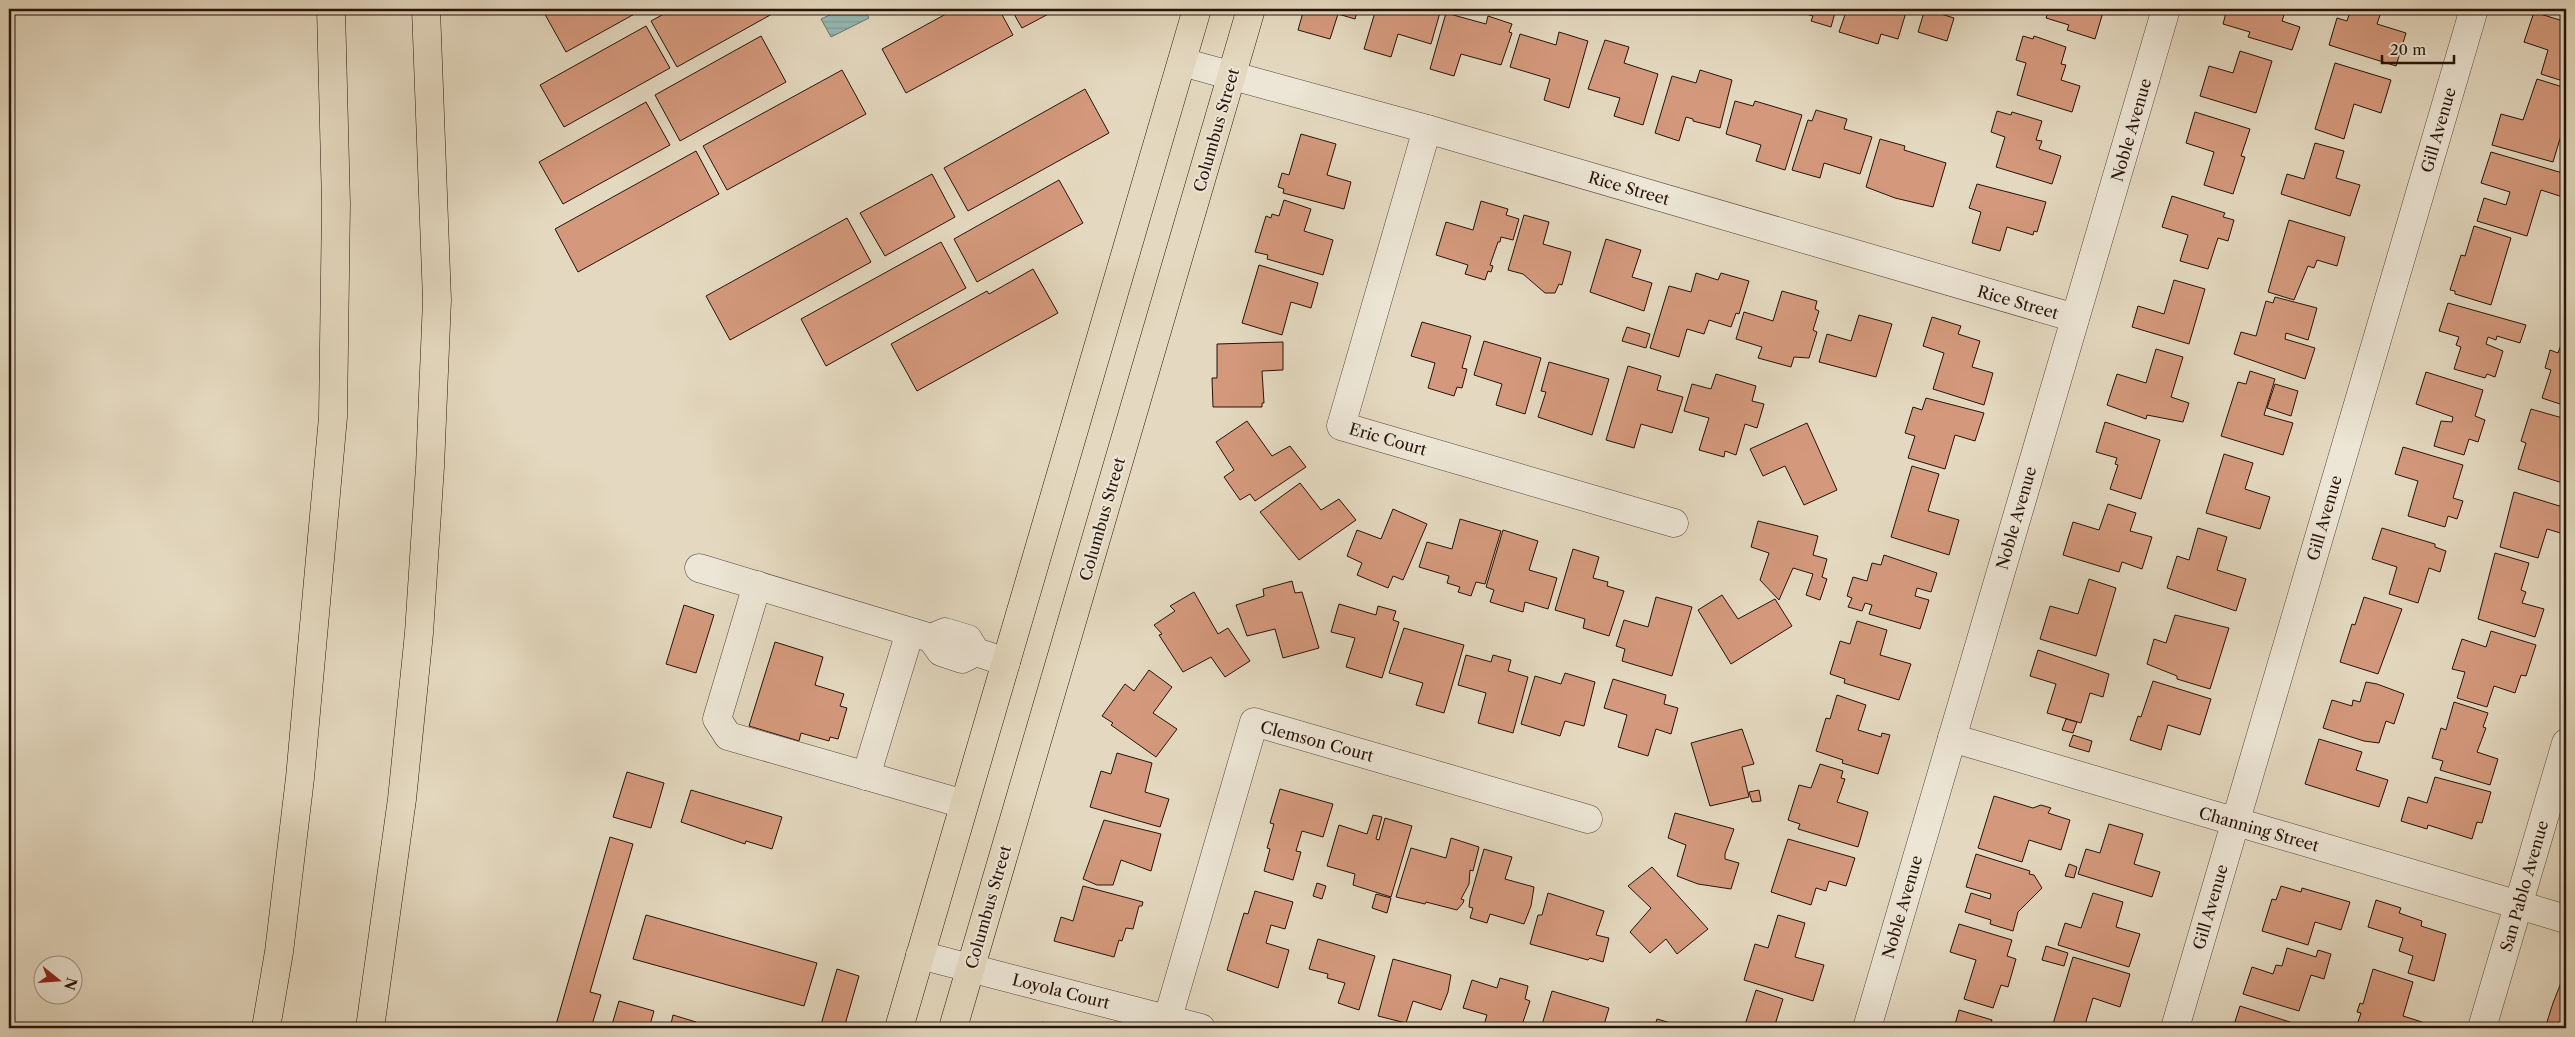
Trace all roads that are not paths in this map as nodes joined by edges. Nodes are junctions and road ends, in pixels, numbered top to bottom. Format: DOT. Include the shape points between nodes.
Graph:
graph roads {
  1 [pos="331,9"];
  2 [pos="426,9"];
  3 [pos="1197,9"];
  4 [pos="1251,9"];
  5 [pos="2166,9"];
  6 [pos="2474,9"];
  7 [pos="1182,62"];
  8 [pos="1232,76"];
  9 [pos="1427,129"];
  10 [pos="2075,318"];
  11 [pos="1674,523"];
  12 [pos="699,568"];
  13 [pos="757,586"];
  14 [pos="920,635"];
  15 [pos="1006,662"];
  16 [pos="1952,738"];
  17 [pos="2566,743"];
  18 [pos="866,776"];
  19 [pos="964,804"];
  20 [pos="1588,819"];
  21 [pos="2235,822"];
  22 [pos="2519,905"];
  23 [pos="2566,919"];
  24 [pos="920,955"];
  25 [pos="970,968"];
  26 [pos="1166,1023"];
  27 [pos="266,1028"];
  28 [pos="370,1028"];
  29 [pos="898,1028"];
  30 [pos="953,1028"];
  31 [pos="1202,1028"];
  32 [pos="1867,1028"];
  33 [pos="2175,1028"];
  34 [pos="2482,1028"];
  1 -- 27 [label="main road" via="336,204 334,417 300,778 279,952"];
  2 -- 28 [label="main road" via="437,300 430,467 419,633 402,799"];
  3 -- 7 [label="main road"];
  4 -- 8 [label="main road, Columbus Street"];
  5 -- 10 [label="street, Noble Avenue"];
  6 -- 21 [label="street, Gill Avenue"];
  7 -- 8 [label="street, Rice Street"];
  7 -- 15 [label="main road"];
  8 -- 9 [label="street, Rice Street"];
  8 -- 25 [label="main road, Columbus Street"];
  9 -- 10 [label="street, Rice Street"];
  9 -- 11 [label="street, Eric Court" via="1341,426"];
  10 -- 16 [label="street, Noble Avenue"];
  12 -- 13 [label="street"];
  13 -- 14 [label="street"];
  13 -- 18 [label="street" via="717,719 728,736"];
  14 -- 15 [label="street" via="946,632 968,638 976,652"];
  14 -- 18 [label="street"];
  15 -- 19 [label="main road"];
  16 -- 21 [label="street, Channing Street"];
  16 -- 32 [label="street, Noble Avenue"];
  17 -- 22 [label="street, San Pablo Avenue"];
  18 -- 19 [label="street"];
  19 -- 24 [label="main road"];
  20 -- 26 [label="street, Clemson Court" via="1254,722"];
  21 -- 22 [label="street, Channing Street"];
  21 -- 33 [label="street, Gill Avenue"];
  22 -- 23 [label="street, Channing Street"];
  22 -- 34 [label="street, San Pablo Avenue"];
  24 -- 25 [label="street, Loyola Court"];
  24 -- 29 [label="main road"];
  25 -- 26 [label="street, Loyola Court"];
  25 -- 30 [label="main road, Columbus Street"];
  26 -- 31 [label="street, Loyola Court"];
}
